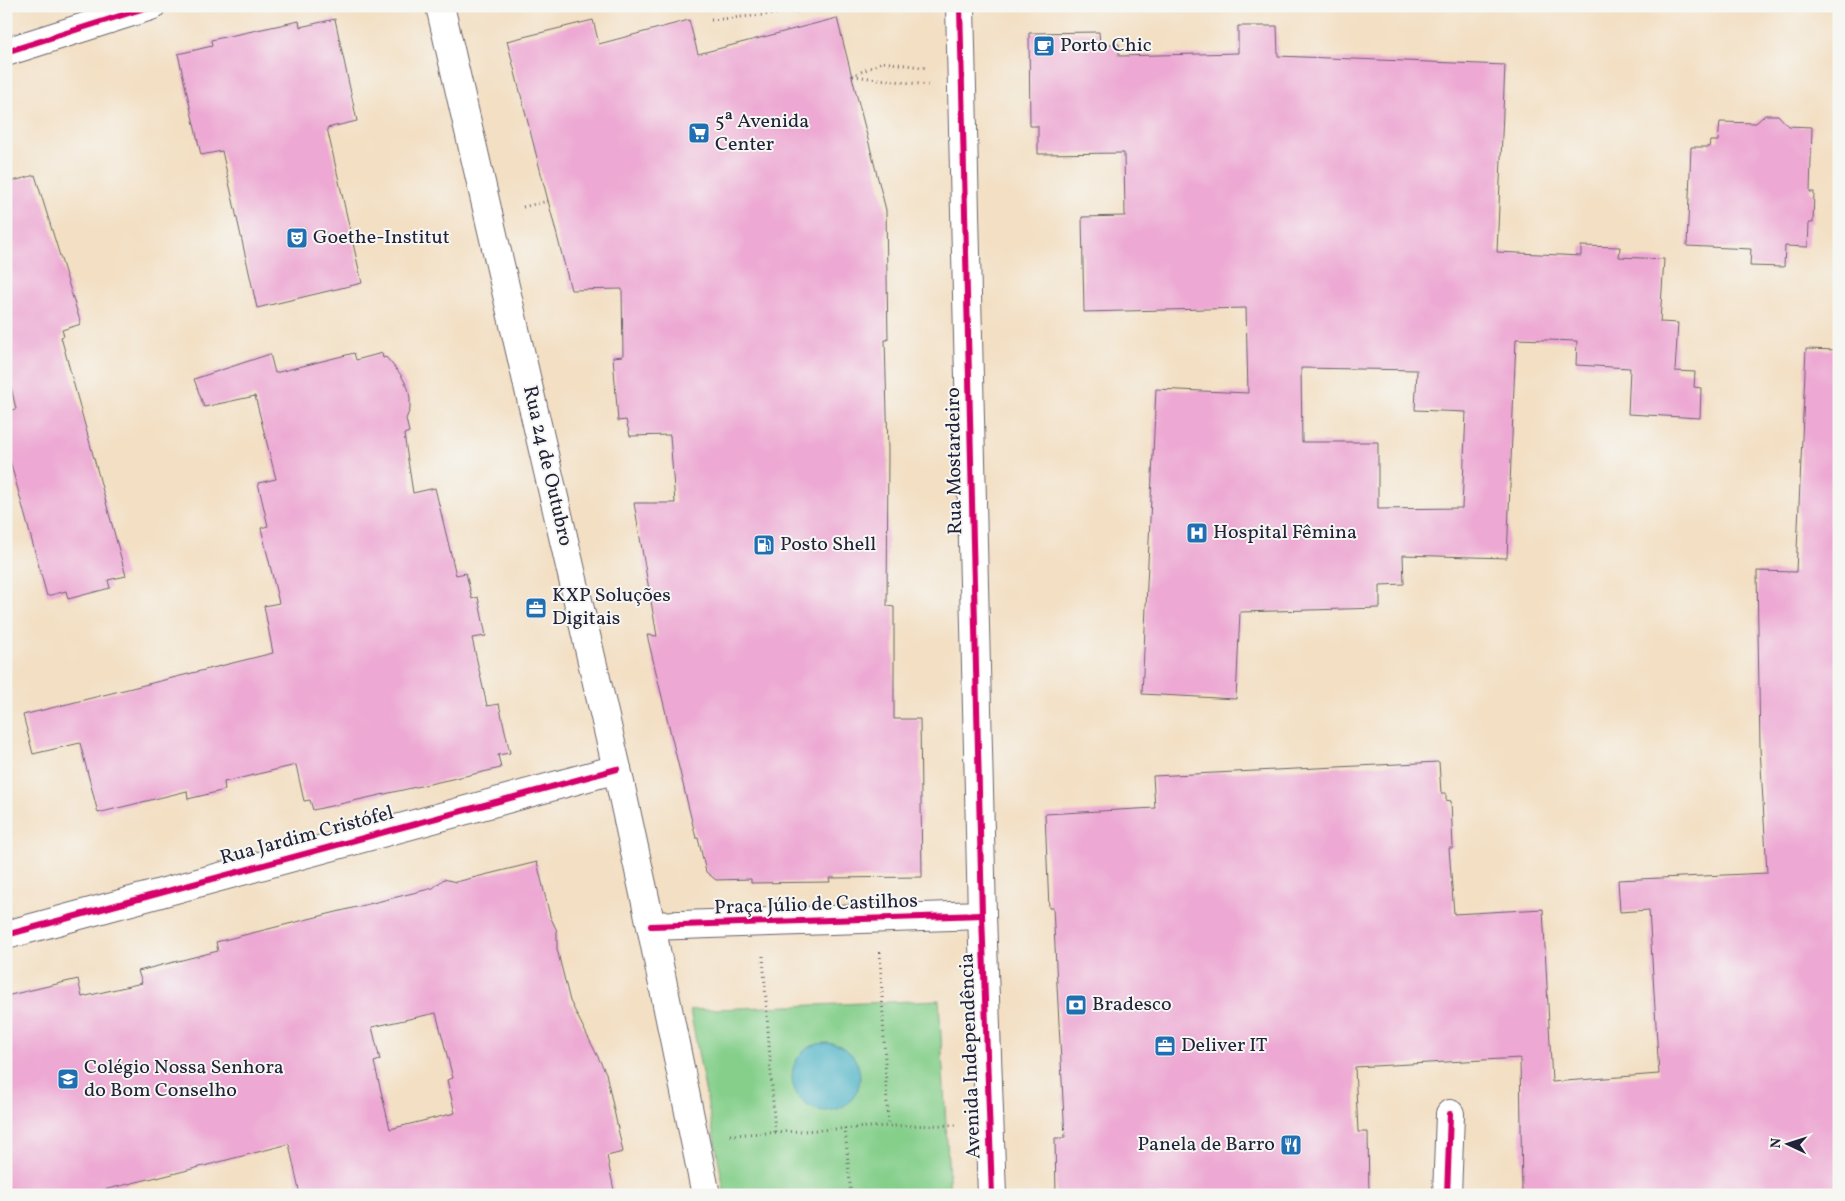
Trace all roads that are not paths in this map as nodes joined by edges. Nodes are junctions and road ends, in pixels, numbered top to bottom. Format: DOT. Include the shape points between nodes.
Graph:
graph roads {
  1 [pos="151,6"];
  2 [pos="440,6"];
  3 [pos="960,8"];
  4 [pos="6,52"];
  5 [pos="617,770"];
  6 [pos="982,915"];
  7 [pos="652,926"];
  8 [pos="6,935"];
  9 [pos="1450,1114"];
  10 [pos="706,1195"];
  11 [pos="992,1195"];
  12 [pos="1447,1195"];
  1 -- 4 [label="main road"];
  2 -- 5 [label="main road, Rua 24 de Outubro"];
  3 -- 6 [label="main road, Rua Mostardeiro"];
  5 -- 7 [label="main road, Rua 24 de Outubro"];
  5 -- 8 [label="main road, Rua Jardim Cristófel"];
  6 -- 7 [label="main road, Praça Júlio de Castilhos"];
  6 -- 11 [label="main road, Avenida Independência"];
  7 -- 10 [label="main road"];
  9 -- 12 [label="main road"];
}
